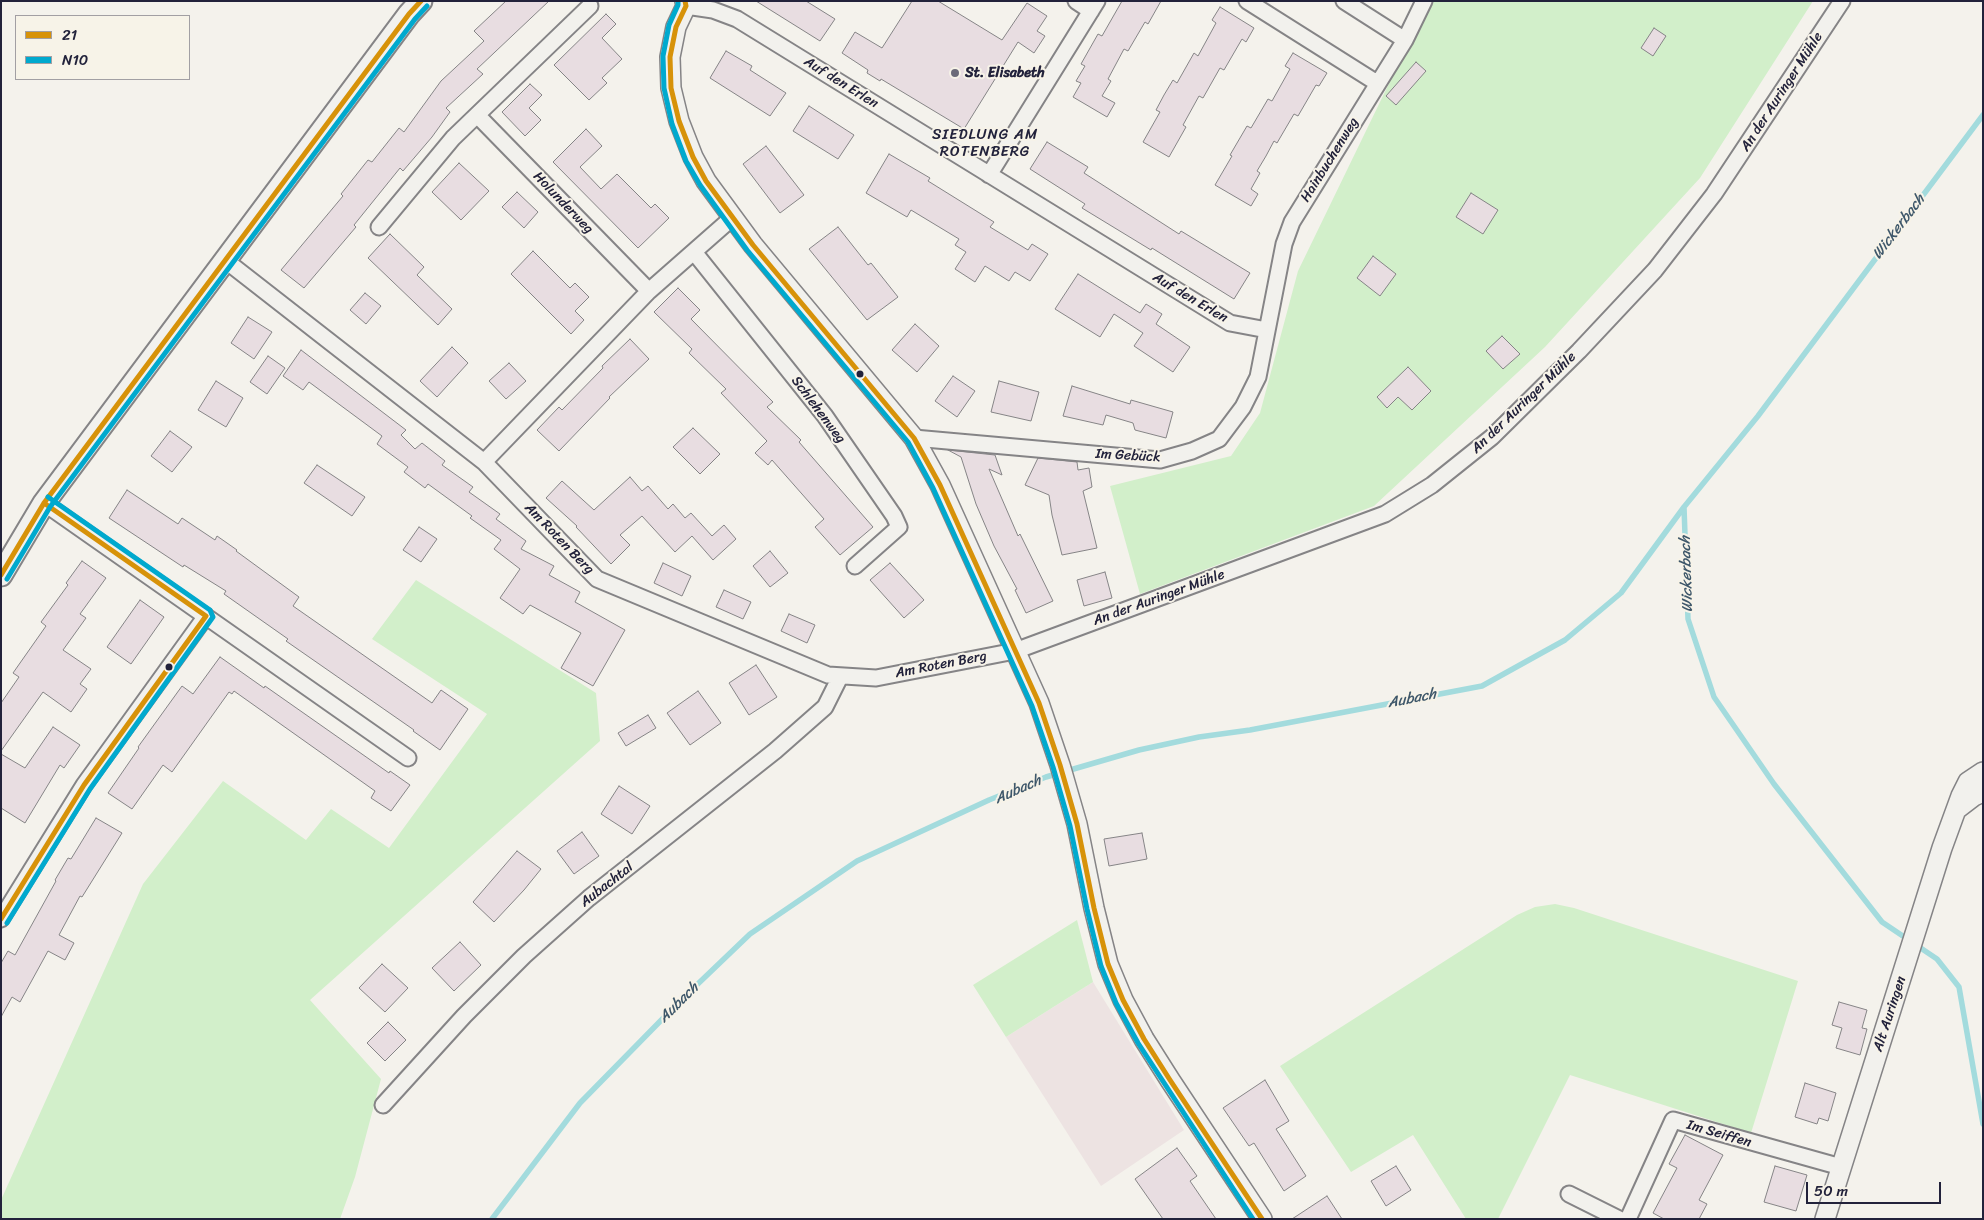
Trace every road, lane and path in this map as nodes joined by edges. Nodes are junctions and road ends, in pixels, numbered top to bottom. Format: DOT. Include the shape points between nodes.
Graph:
graph roads {
  1 [pos="421,1"];
  2 [pos="1076,1"];
  3 [pos="1247,1"];
  4 [pos="1344,1"];
  5 [pos="1424,1"];
  6 [pos="1842,1"];
  7 [pos="685,3"];
  8 [pos="590,6"];
  9 [pos="1094,6"];
  10 [pos="1405,40"];
  11 [pos="1378,83"];
  12 [pos="477,115"];
  13 [pos="989,175"];
  14 [pos="732,218"];
  15 [pos="379,227"];
  16 [pos="694,252"];
  17 [pos="225,260"];
  18 [pos="648,291"];
  19 [pos="1267,330"];
  20 [pos="914,438"];
  21 [pos="484,462"];
  22 [pos="44,503"];
  23 [pos="855,566"];
  24 [pos="1,575"];
  25 [pos="206,616"];
  26 [pos="1015,651"];
  27 [pos="840,677"];
  28 [pos="408,758"];
  29 [pos="1983,772"];
  30 [pos="1983,792"];
  31 [pos="1957,809"];
  32 [pos="1,919"];
  33 [pos="383,1105"];
  34 [pos="1841,1167"];
  35 [pos="1569,1194"];
  36 [pos="1262,1219"];
  37 [pos="1619,1219"];
  38 [pos="1628,1219"];
  39 [pos="1825,1219"];
  1 -- 17 [label="main road"];
  2 -- 9 [label="street"];
  3 -- 11 [label="street"];
  4 -- 10 [label="street"];
  5 -- 10 [label="street, Hainbuchenweg"];
  6 -- 26 [label="street, An der Auringer Mühle" via="1714,194 1655,270 1492,437 1432,485 1384,514"];
  7 -- 13 [label="street, Auf den Erlen" via="737,19"];
  7 -- 14 [label="street" via="670,57 671,88 693,158"];
  8 -- 12 [label="street"];
  9 -- 13 [label="street"];
  10 -- 11 [label="street, Hainbuchenweg"];
  11 -- 19 [label="street, Hainbuchenweg" via="1292,222 1284,244"];
  12 -- 15 [label="street" via="453,138"];
  12 -- 18 [label="street, Holunderweg"];
  13 -- 19 [label="street, Auf den Erlen" via="1230,323"];
  14 -- 16 [label="street"];
  14 -- 20 [label="street"];
  16 -- 18 [label="street"];
  16 -- 23 [label="street, Schlehenweg" via="825,416 894,516 899,527"];
  17 -- 21 [label="street, Am Roten Berg"];
  17 -- 22 [label="main road"];
  18 -- 21 [label="street"];
  19 -- 20 [label="street, Im Gebück" via="1258,376 1243,407 1219,439 1192,451 1160,460"];
  20 -- 26 [label="street" via="940,485"];
  21 -- 27 [label="street, Am Roten Berg" via="598,579 828,675"];
  22 -- 24 [label="main road"];
  22 -- 25 [label="street"];
  25 -- 28 [label="street"];
  25 -- 32 [label="street" via="84,785"];
  26 -- 27 [label="street, Am Roten Berg" via="876,678"];
  26 -- 36 [label="street" via="1060,765 1077,824 1108,964 1123,1000 1159,1063"];
  27 -- 33 [label="street, Aubachtal" via="825,707 775,751 589,898 524,956"];
  29 -- 31 [label="street, Alt Auringen" via="1968,782"];
  30 -- 31 [label="street"];
  31 -- 34 [label="street, Alt Auringen"];
  34 -- 38 [label="street, Im Seiffen" via="1673,1120"];
  34 -- 39 [label="street, Alt Auringen"];
  35 -- 37 [label="street"];
}
